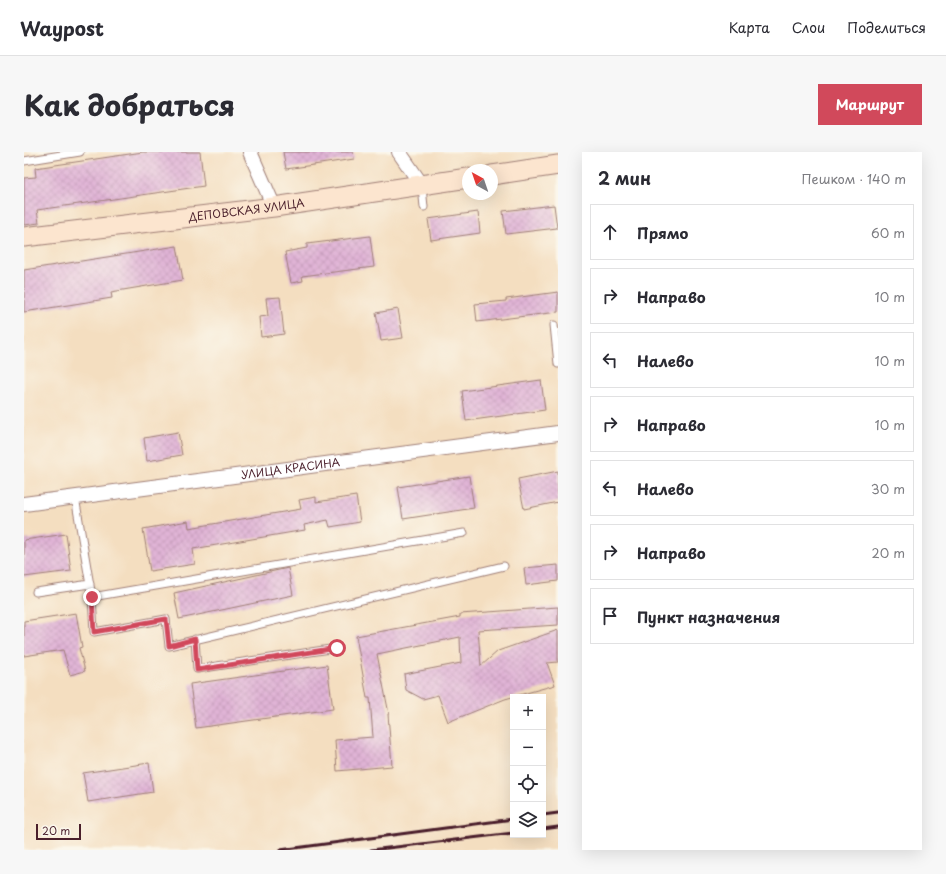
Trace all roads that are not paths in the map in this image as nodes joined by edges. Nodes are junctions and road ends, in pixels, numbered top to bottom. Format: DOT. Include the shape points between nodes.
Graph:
graph roads {
  1 [pos="80,152"];
  2 [pos="250,152"];
  3 [pos="399,152"];
  4 [pos="24,161"];
  5 [pos="558,167"];
  6 [pos="498,173"];
  7 [pos="462,179"];
  8 [pos="422,184"];
  9 [pos="274,207"];
  10 [pos="424,207"];
  11 [pos="24,237"];
  12 [pos="554,325"];
  13 [pos="558,364"];
  14 [pos="558,433"];
  15 [pos="75,497"];
  16 [pos="24,504"];
  17 [pos="464,533"];
  18 [pos="504,566"];
  19 [pos="90,584"];
  20 [pos="36,592"];
  21 [pos="92,597"];
  22 [pos="195,639"];
  23 [pos="337,648"];
  1 -- 4 [label="lane"];
  2 -- 9 [label="street"];
  3 -- 8 [label="street"];
  5 -- 6 [label="main road"];
  7 -- 8 [label="main road, ДЕПОВСКАЯ УЛИЦА"];
  8 -- 9 [label="main road, ДЕПОВСКАЯ УЛИЦА"];
  8 -- 10 [label="lane"];
  9 -- 11 [label="main road, ДЕПОВСКАЯ УЛИЦА"];
  12 -- 13 [label="lane"];
  14 -- 15 [label="street, УЛИЦА КРАСИНА"];
  15 -- 16 [label="street, УЛИЦА КРАСИНА"];
  15 -- 19 [label="lane"];
  17 -- 21 [label="lane"];
  18 -- 22 [label="lane"];
  19 -- 20 [label="lane"];
  19 -- 21 [label="lane"];
  21 -- 22 [label="lane" via="94,632 166,619 169,646"];
  22 -- 23 [label="lane" via="197,670"];
}
